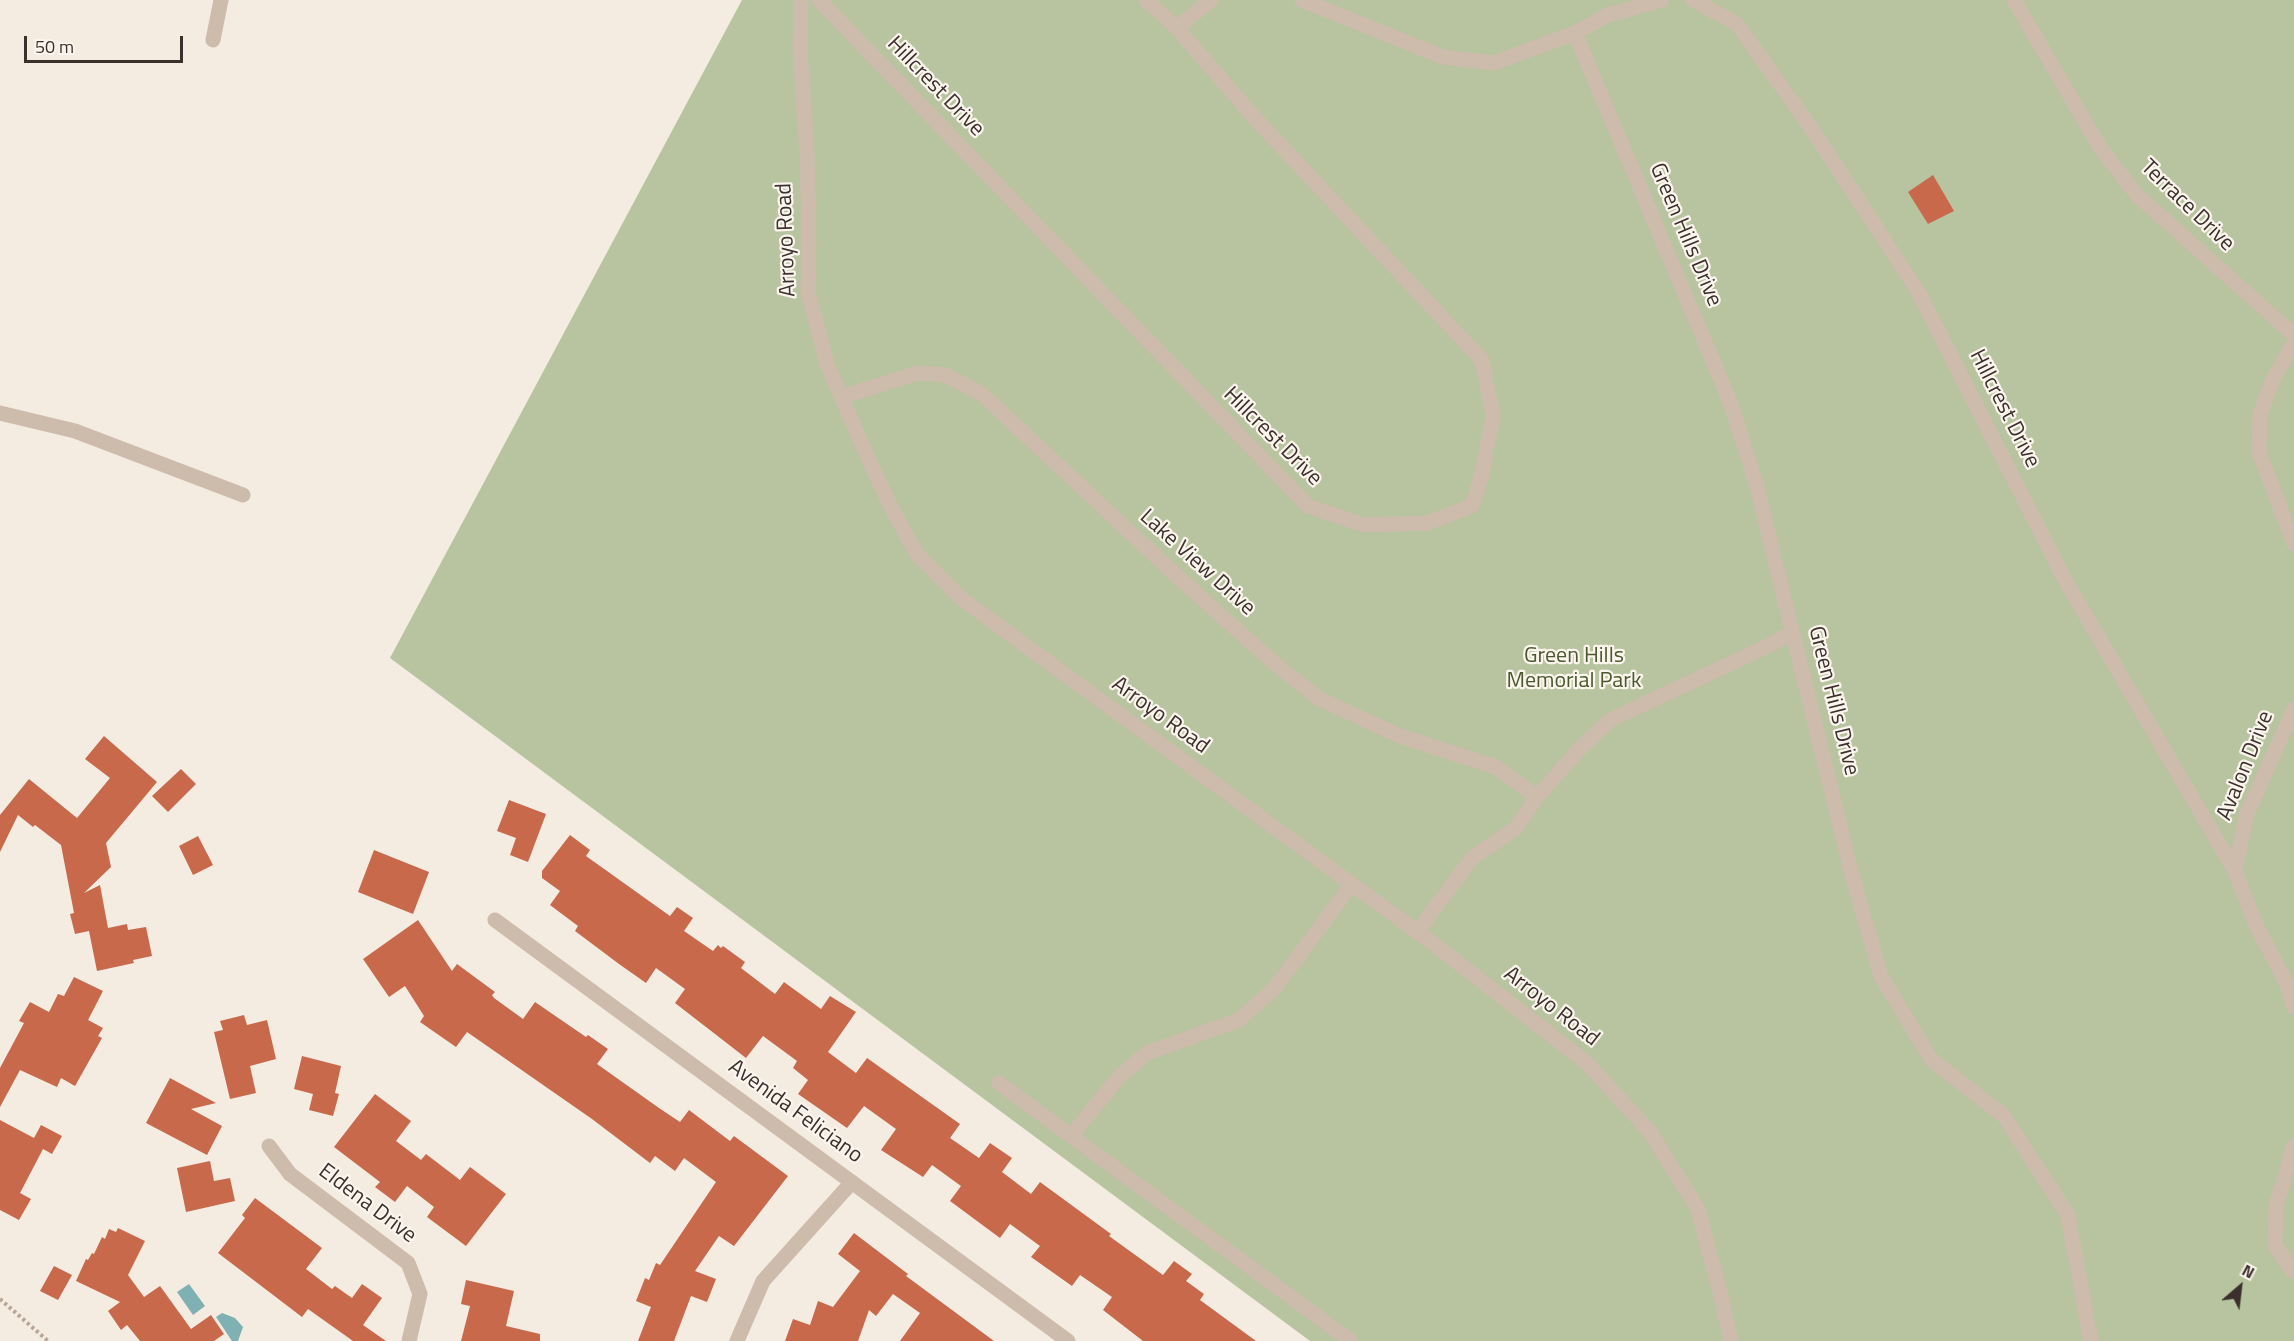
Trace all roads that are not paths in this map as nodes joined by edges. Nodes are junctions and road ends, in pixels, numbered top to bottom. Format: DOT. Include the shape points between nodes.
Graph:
graph roads {
  1 [pos="221,0"];
  2 [pos="801,0"];
  3 [pos="819,0"];
  4 [pos="1146,0"];
  5 [pos="1211,0"];
  6 [pos="1302,0"];
  7 [pos="1662,0"];
  8 [pos="1693,0"];
  9 [pos="2013,0"];
  10 [pos="1177,28"];
  11 [pos="1575,33"];
  12 [pos="213,40"];
  13 [pos="2294,335"];
  14 [pos="2294,343"];
  15 [pos="841,396"];
  16 [pos="0,413"];
  17 [pos="243,495"];
  18 [pos="2294,544"];
  19 [pos="1792,632"];
  20 [pos="2294,709"];
  21 [pos="1537,796"];
  22 [pos="2235,871"];
  23 [pos="1353,884"];
  24 [pos="495,920"];
  25 [pos="1417,932"];
  26 [pos="2294,1007"];
  27 [pos="999,1083"];
  28 [pos="1071,1136"];
  29 [pos="269,1146"];
  30 [pos="2294,1146"];
  31 [pos="852,1182"];
  32 [pos="2294,1272"];
  33 [pos="409,1341"];
  34 [pos="736,1341"];
  35 [pos="1068,1341"];
  36 [pos="1351,1341"];
  37 [pos="1731,1341"];
  38 [pos="2091,1341"];
  1 -- 12 [label="street"];
  2 -- 15 [label="street, Arroyo Road" via="808,292 827,364"];
  3 -- 10 [label="street, Hillcrest Drive" via="1308,506 1364,525 1427,523 1472,506 1493,416 1482,360 1253,116"];
  4 -- 10 [label="street, Hillcrest Drive"];
  5 -- 10 [label="street"];
  6 -- 11 [label="street" via="1443,57 1494,63"];
  7 -- 11 [label="street" via="1608,15"];
  8 -- 22 [label="street, Hillcrest Drive" via="1737,24 1814,132 1919,293 2064,578"];
  9 -- 13 [label="street, Terrace Drive" via="2101,149 2137,195"];
  11 -- 19 [label="street, Green Hills Drive" via="1731,404 1756,483"];
  14 -- 18 [label="street" via="2274,377 2260,414 2259,452"];
  15 -- 21 [label="street, Lake View Drive" via="918,373 946,375 982,394 1178,577 1318,698 1400,736 1496,767"];
  15 -- 23 [label="street, Arroyo Road" via="917,554 962,599"];
  16 -- 17 [label="street" via="75,431"];
  19 -- 21 [label="street" via="1610,720"];
  19 -- 38 [label="street, Green Hills Drive" via="1881,976 1931,1059 2004,1116 2068,1215"];
  20 -- 22 [label="street, Avalon Drive" via="2246,816"];
  21 -- 25 [label="street" via="1515,829 1473,856"];
  22 -- 26 [label="street"];
  23 -- 25 [label="street, Arroyo Road"];
  23 -- 28 [label="street" via="1274,989 1239,1020 1147,1053 1119,1077"];
  24 -- 31 [label="street, Avenida Feliciano"];
  25 -- 37 [label="street, Arroyo Road" via="1587,1063 1650,1132 1698,1209"];
  27 -- 28 [label="street"];
  28 -- 36 [label="street"];
  29 -- 33 [label="street, Eldena Drive" via="290,1174 408,1263 420,1294"];
  30 -- 32 [label="street" via="2276,1205 2275,1246"];
  31 -- 34 [label="street" via="763,1281"];
  31 -- 35 [label="street, Avenida Feliciano"];
}
